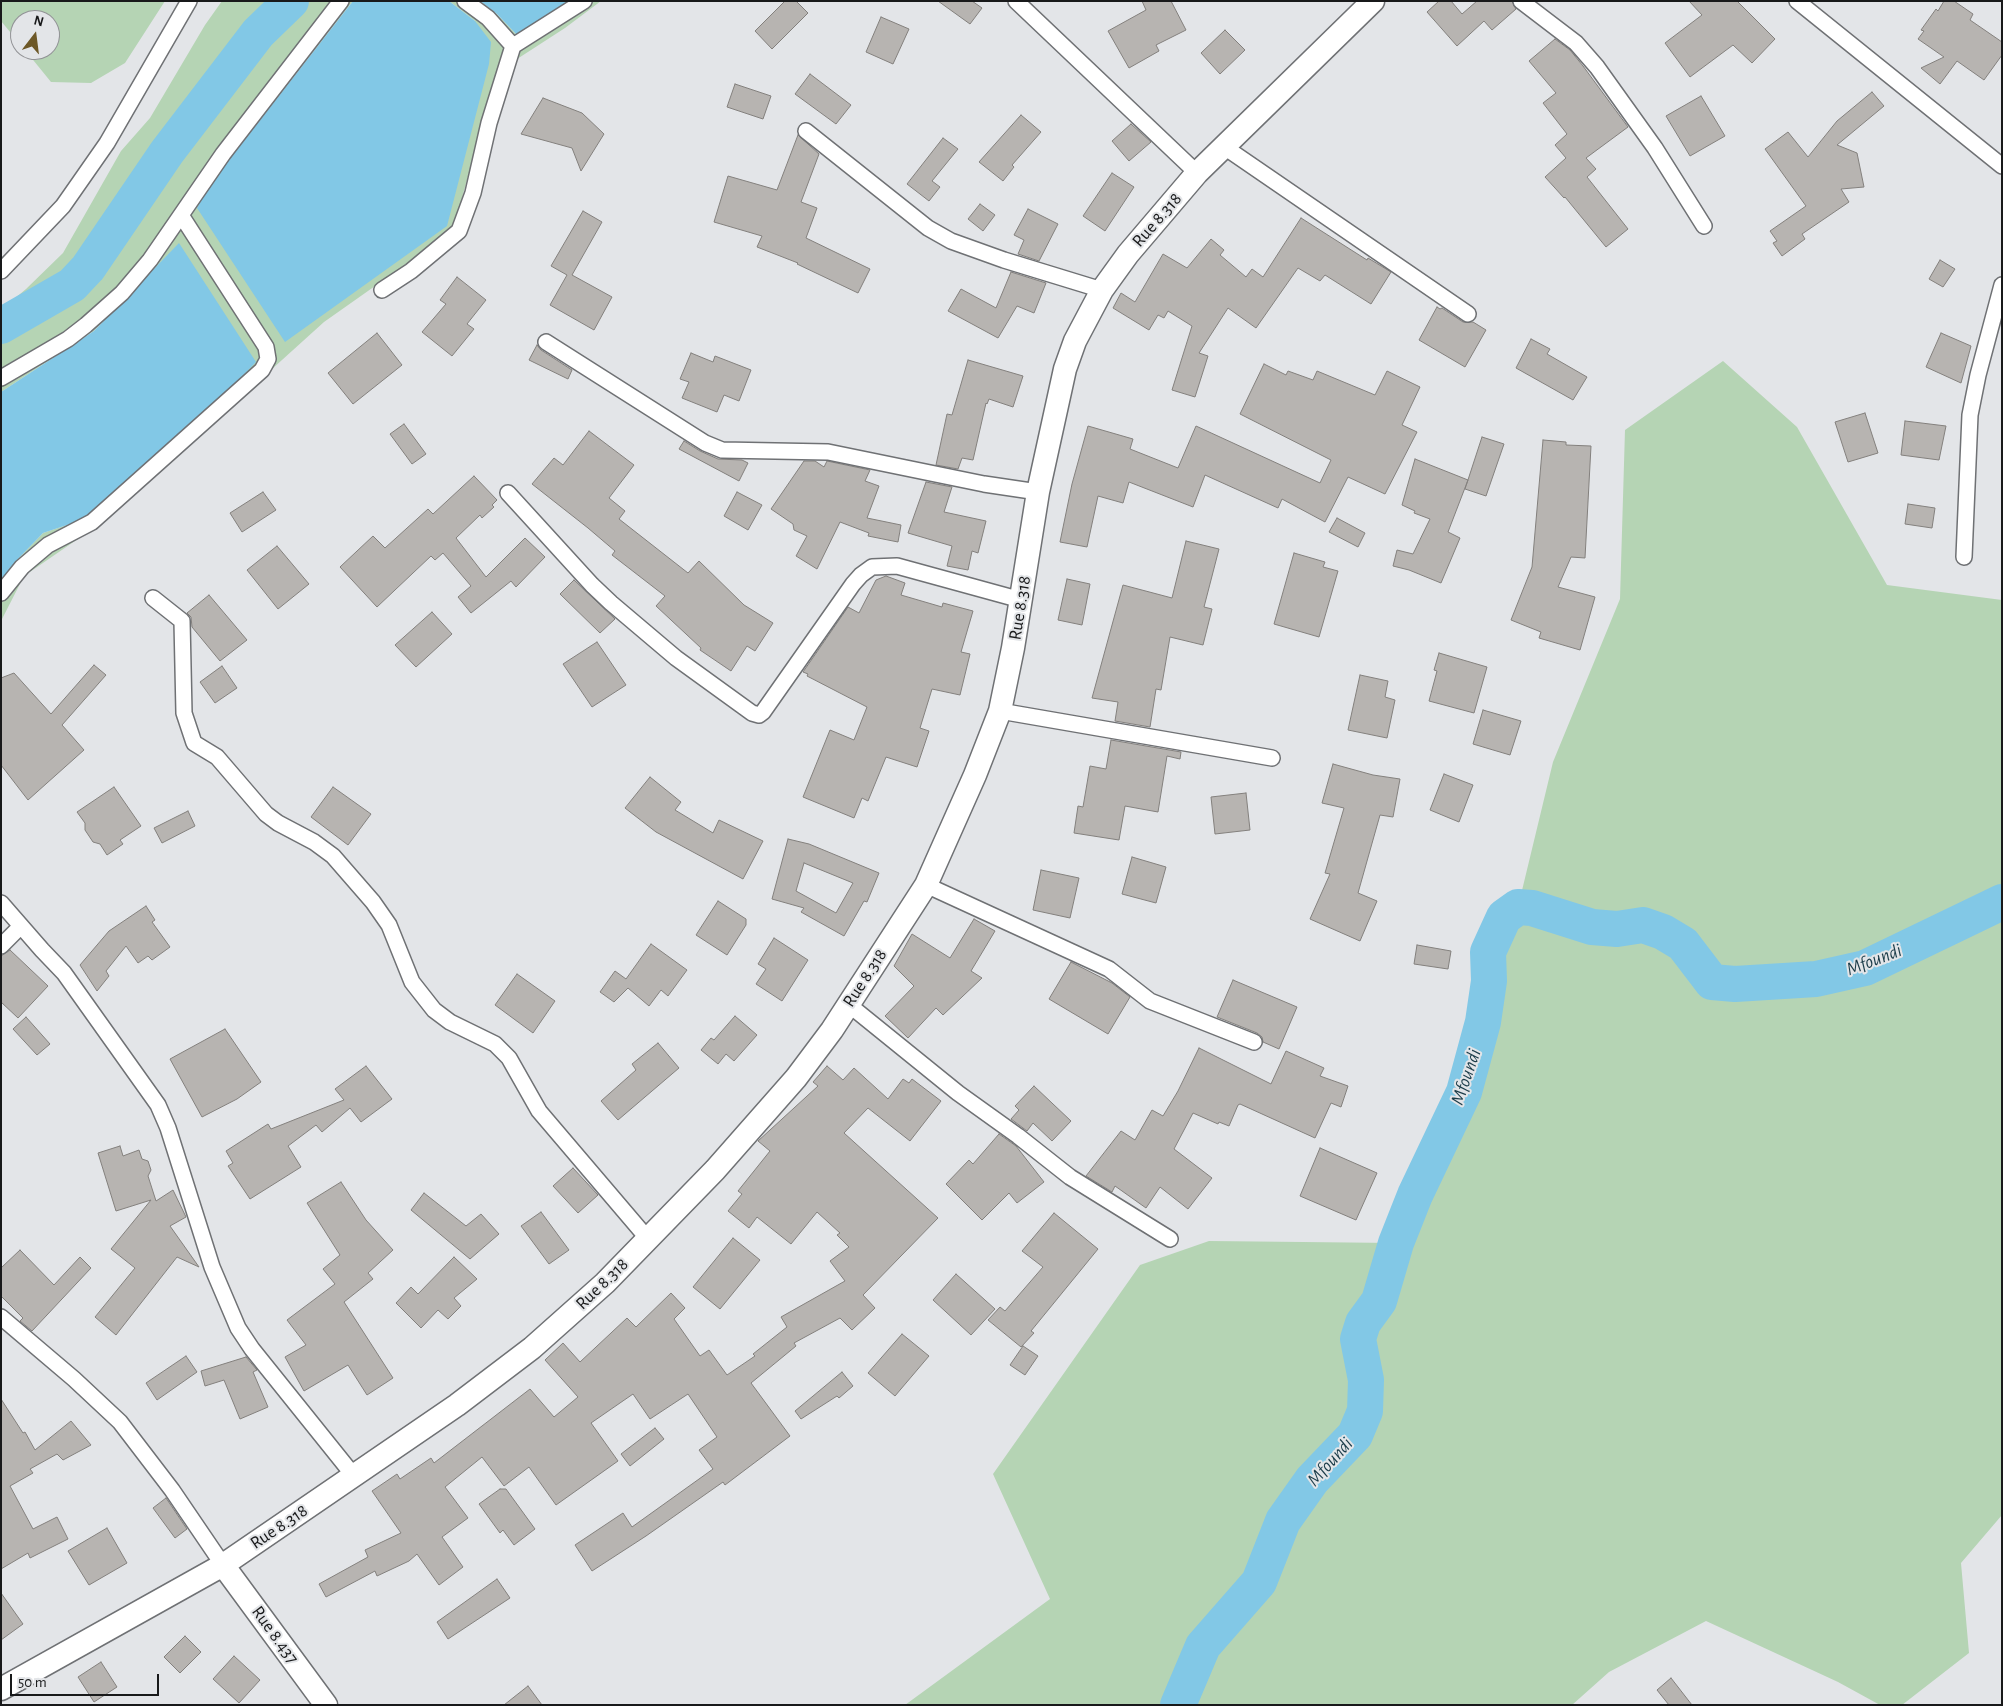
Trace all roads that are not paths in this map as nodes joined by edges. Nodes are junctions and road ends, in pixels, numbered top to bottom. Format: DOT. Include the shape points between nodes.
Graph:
graph roads {
  1 [pos="189,1"];
  2 [pos="341,1"];
  3 [pos="465,1"];
  4 [pos="584,1"];
  5 [pos="1016,1"];
  6 [pos="1521,1"];
  7 [pos="1797,1"];
  8 [pos="1367,3"];
  9 [pos="513,46"];
  10 [pos="806,131"];
  11 [pos="1223,146"];
  12 [pos="2002,166"];
  13 [pos="1197,173"];
  14 [pos="181,215"];
  15 [pos="1704,226"];
  16 [pos="1,271"];
  17 [pos="2002,285"];
  18 [pos="382,290"];
  19 [pos="1102,290"];
  20 [pos="1468,314"];
  21 [pos="546,342"];
  22 [pos="1,378"];
  23 [pos="1038,492"];
  24 [pos="508,493"];
  25 [pos="1964,556"];
  26 [pos="1,593"];
  27 [pos="153,598"];
  28 [pos="1021,600"];
  29 [pos="1000,711"];
  30 [pos="1272,758"];
  31 [pos="926,885"];
  32 [pos="1,903"];
  33 [pos="21,926"];
  34 [pos="1,946"];
  35 [pos="848,1004"];
  36 [pos="1254,1042"];
  37 [pos="648,1239"];
  38 [pos="1170,1239"];
  39 [pos="1,1317"];
  40 [pos="354,1476"];
  41 [pos="223,1565"];
  42 [pos="4,1683"];
  43 [pos="326,1705"];
  1 -- 16 [label="street" via="107,143 62,206"];
  2 -- 14 [label="street" via="223,154"];
  3 -- 9 [label="street" via="488,18"];
  4 -- 9 [label="street"];
  5 -- 13 [label="street"];
  6 -- 15 [label="street" via="1576,43 1597,67 1655,148"];
  7 -- 12 [label="street"];
  8 -- 11 [label="main road, Rue 8.318"];
  9 -- 18 [label="street" via="489,123 473,193 459,231 411,271"];
  10 -- 19 [label="street" via="928,228 952,241"];
  11 -- 13 [label="main road, Rue 8.318"];
  11 -- 20 [label="street"];
  13 -- 19 [label="main road, Rue 8.318" via="1128,254"];
  14 -- 22 [label="street" via="150,260 115,299 68,338"];
  14 -- 26 [label="street" via="266,347 268,359 262,370 92,522 48,545 22,567"];
  17 -- 25 [label="street" via="1970,415"];
  19 -- 23 [label="main road, Rue 8.318" via="1075,341 1065,370"];
  21 -- 23 [label="street" via="705,443 722,450 828,452"];
  23 -- 28 [label="main road, Rue 8.318"];
  24 -- 28 [label="street" via="611,603 676,658 752,714 764,712 853,584 872,567 897,566"];
  27 -- 37 [label="street" via="182,622 184,713 194,743 216,756 278,824 314,842 333,856 389,925 412,982 434,1010 450,1022 495,1044 509,1058 539,1110"];
  28 -- 29 [label="main road, Rue 8.318"];
  29 -- 30 [label="street"];
  29 -- 31 [label="main road, Rue 8.318"];
  31 -- 35 [label="main road, Rue 8.318"];
  31 -- 36 [label="street" via="1109,969 1150,1001"];
  32 -- 33 [label="street"];
  33 -- 34 [label="street"];
  33 -- 40 [label="street" via="64,973 158,1105 212,1267 238,1328"];
  35 -- 37 [label="main road, Rue 8.318" via="796,1078 715,1170"];
  35 -- 38 [label="street" via="958,1093 1070,1177"];
  37 -- 40 [label="main road, Rue 8.318" via="605,1283 532,1348"];
  39 -- 41 [label="street" via="120,1422"];
  40 -- 41 [label="main road, Rue 8.318"];
  41 -- 42 [label="main road, Rue 8.318"];
  41 -- 43 [label="main road, Rue 8.437"];
}
